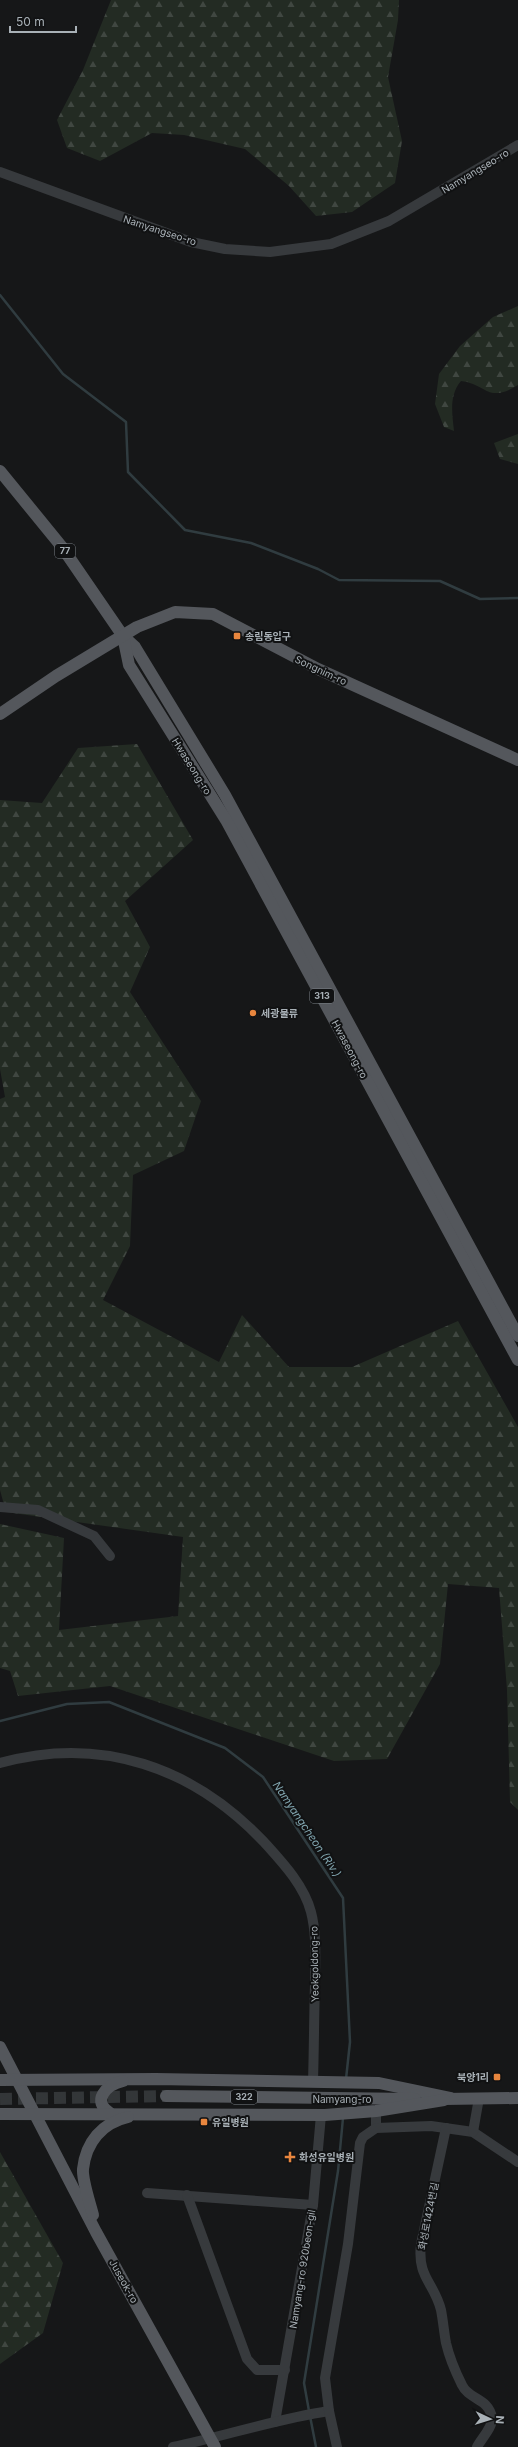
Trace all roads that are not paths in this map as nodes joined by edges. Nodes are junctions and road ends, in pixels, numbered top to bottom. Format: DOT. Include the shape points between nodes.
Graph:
graph roads {
  1 [pos="518,145"];
  2 [pos="0,172"];
  3 [pos="0,471"];
  4 [pos="123,636"];
  5 [pos="0,714"];
  6 [pos="518,760"];
  7 [pos="518,1336"];
  8 [pos="518,1360"];
  9 [pos="0,1507"];
  10 [pos="110,1556"];
  11 [pos="0,1763"];
  12 [pos="0,2047"];
  13 [pos="156,2079"];
  14 [pos="0,2080"];
  15 [pos="18,2080"];
  16 [pos="318,2082"];
  17 [pos="166,2096"];
  18 [pos="450,2098"];
  19 [pos="479,2098"];
  20 [pos="518,2098"];
  21 [pos="376,2111"];
  22 [pos="110,2113"];
  23 [pos="146,2113"];
  24 [pos="0,2114"];
  25 [pos="36,2114"];
  26 [pos="323,2115"];
  27 [pos="376,2128"];
  28 [pos="446,2128"];
  29 [pos="474,2132"];
  30 [pos="518,2162"];
  31 [pos="147,2193"];
  32 [pos="187,2195"];
  33 [pos="313,2205"];
  34 [pos="96,2232"];
  35 [pos="285,2370"];
  36 [pos="329,2411"];
  37 [pos="275,2422"];
  38 [pos="213,2443"];
  39 [pos="173,2447"];
  40 [pos="337,2447"];
  41 [pos="477,2447"];
  1 -- 2 [label="street, Namyangseo-ro" via="389,221 331,244 270,252 225,249 190,242"];
  3 -- 4 [label="main road, Hwaseong-ro / 77" via="62,547"];
  4 -- 5 [label="main road, Songnim-ro" via="97,650"];
  4 -- 6 [label="main road, Songnim-ro" via="137,627 175,612 213,614 318,669"];
  4 -- 7 [label="main road, Hwaseong-ro / 313" via="134,647 225,795"];
  4 -- 8 [label="main road, Hwaseong-ro / 313" via="128,665 226,820"];
  9 -- 10 [label="street" via="38,1510 94,1536"];
  11 -- 16 [label="street, Yeokgoldong-ro" via="65,1753 93,1754 140,1762 172,1773 200,1788 231,1810 253,1830 285,1866 301,1890 310,1911 315,1946"];
  12 -- 15 [label="main road, Juseok-ro"];
  13 -- 15 [label="main road"];
  13 -- 16 [label="main road"];
  13 -- 22 [label="main road" via="123,2081 109,2086 100,2101"];
  14 -- 15 [label="main road"];
  15 -- 25 [label="main road, Juseok-ro"];
  16 -- 18 [label="main road" via="379,2083"];
  17 -- 18 [label="main road, Namyang-ro / 322"];
  18 -- 19 [label="main road, Namyang-ro / 322"];
  18 -- 21 [label="main road"];
  19 -- 20 [label="main road, Namyang-ro / 322"];
  19 -- 29 [label="street"];
  21 -- 26 [label="main road"];
  21 -- 27 [label="street"];
  22 -- 23 [label="main road"];
  22 -- 25 [label="main road"];
  23 -- 26 [label="main road"];
  23 -- 34 [label="main road" via="114,2121 92,2142 83,2170"];
  24 -- 25 [label="main road"];
  25 -- 34 [label="main road, Juseok-ro"];
  26 -- 33 [label="street, Namyang-ro 920beon-gil"];
  27 -- 28 [label="street"];
  27 -- 36 [label="street" via="363,2137 358,2151 348,2244 326,2366"];
  28 -- 29 [label="street"];
  28 -- 41 [label="street, 화성로1424번길" via="421,2244 420,2263 441,2309 446,2344 462,2386 468,2393 481,2400 491,2414 490,2426"];
  29 -- 30 [label="street"];
  31 -- 32 [label="street"];
  32 -- 33 [label="street"];
  32 -- 35 [label="street" via="247,2360 257,2370"];
  33 -- 35 [label="street, Namyang-ro 920beon-gil"];
  34 -- 38 [label="main road, Juseok-ro"];
  35 -- 37 [label="street, Namyang-ro 920beon-gil"];
  36 -- 37 [label="street"];
  36 -- 40 [label="street"];
  37 -- 38 [label="street"];
  38 -- 39 [label="street"];
}
